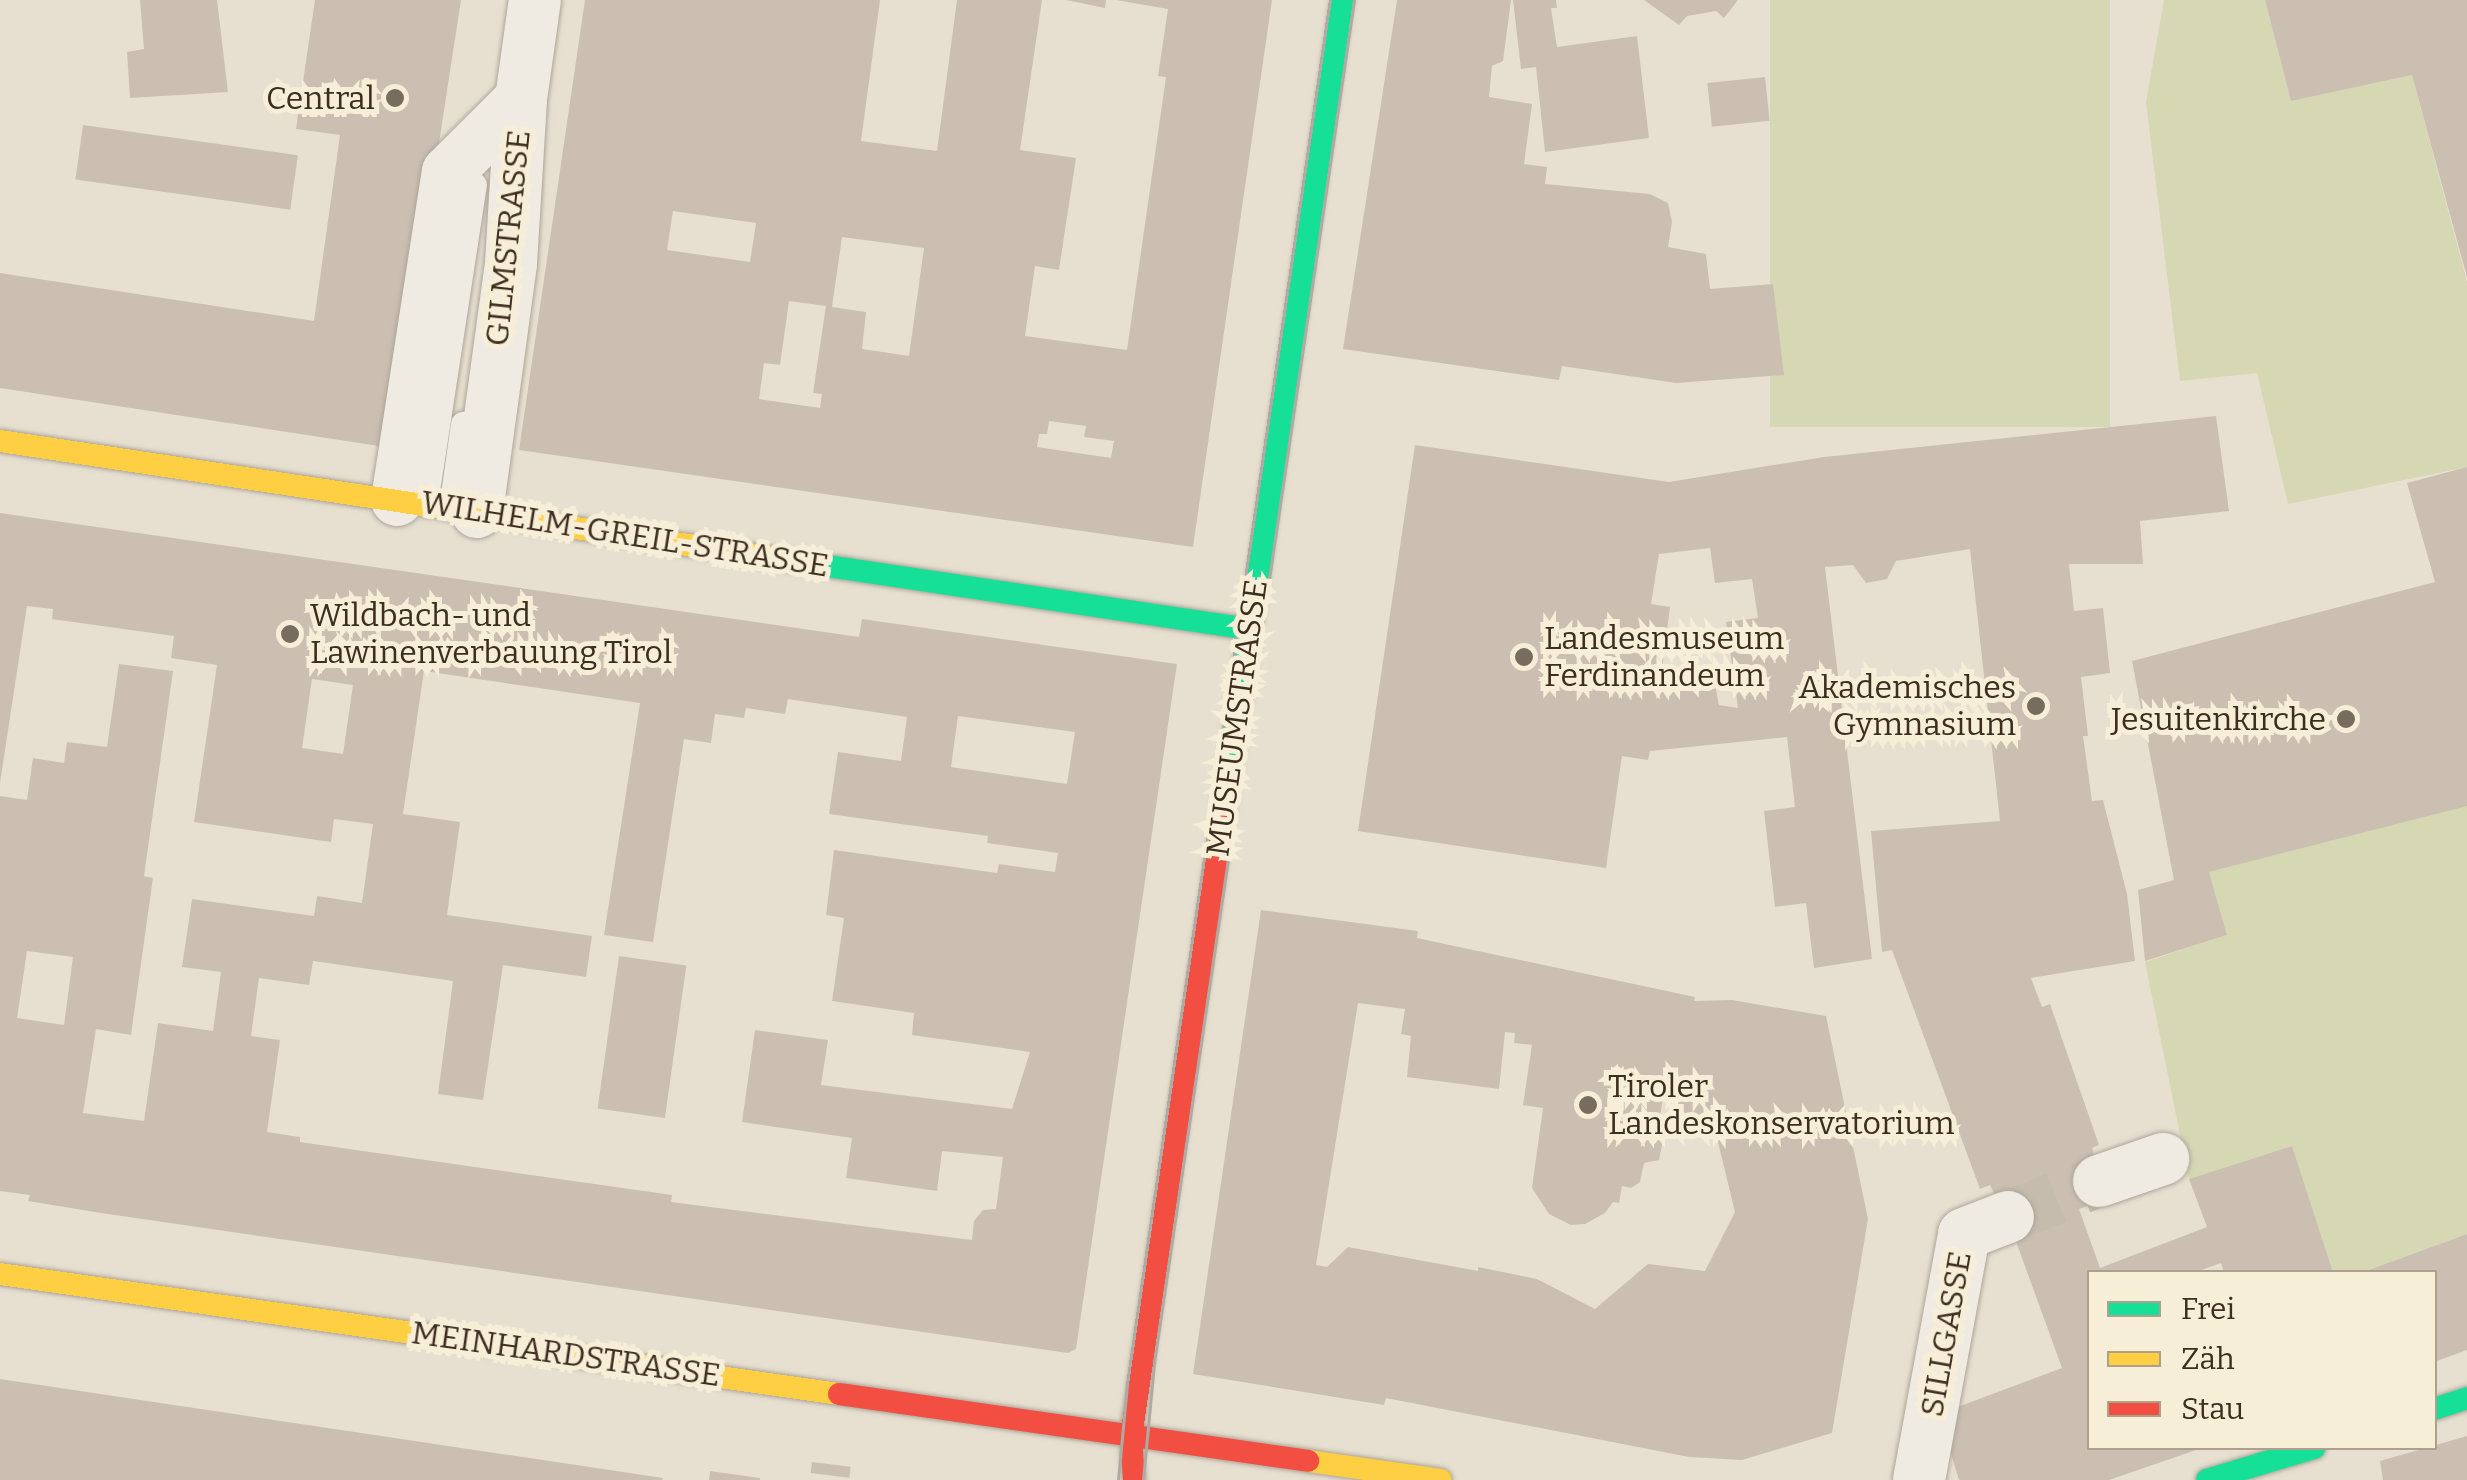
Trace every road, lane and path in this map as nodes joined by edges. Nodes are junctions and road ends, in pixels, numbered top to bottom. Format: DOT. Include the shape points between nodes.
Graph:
graph roads {
  1 [pos="535,0"];
  2 [pos="1342,0"];
  3 [pos="521,99"];
  4 [pos="474,185"];
  5 [pos="487,260"];
  6 [pos="0,441"];
  7 [pos="437,506"];
  8 [pos="1250,630"];
  9 [pos="2163,1160"];
  10 [pos="2099,1182"];
  11 [pos="2008,1217"];
  12 [pos="0,1274"];
  13 [pos="2467,1398"];
  14 [pos="2437,1408"];
  15 [pos="1131,1437"];
  16 [pos="2307,1450"];
  17 [pos="1372,1474"];
  18 [pos="1110,1480"];
  19 [pos="1134,1480"];
  20 [pos="1440,1480"];
  21 [pos="1919,1480"];
  22 [pos="2207,1480"];
  1 -- 3 [label="street"];
  2 -- 8 [label="street, MUSEUMSTRASSE"];
  3 -- 7 [label="street, GILMSTRASSE" via="511,263"];
  3 -- 7 [label="street, GILMSTRASSE" via="448,172"];
  4 -- 7 [label="lane"];
  5 -- 7 [label="lane"];
  6 -- 7 [label="street, WILHELM-GREIL-STRASSE"];
  7 -- 8 [label="street, WILHELM-GREIL-STRASSE"];
  8 -- 15 [label="street, MUSEUMSTRASSE"];
  9 -- 10 [label="street"];
  11 -- 21 [label="street, SILLGASSE" via="1964,1234"];
  12 -- 15 [label="street, MEINHARDSTRASSE"];
  13 -- 14 [label="street"];
  15 -- 17 [label="street"];
  15 -- 18 [label="street, MUSEUMSTRASSE"];
  15 -- 19 [label="street, MUSEUMSTRASSE"];
  16 -- 22 [label="street"];
  17 -- 20 [label="street"];
}
